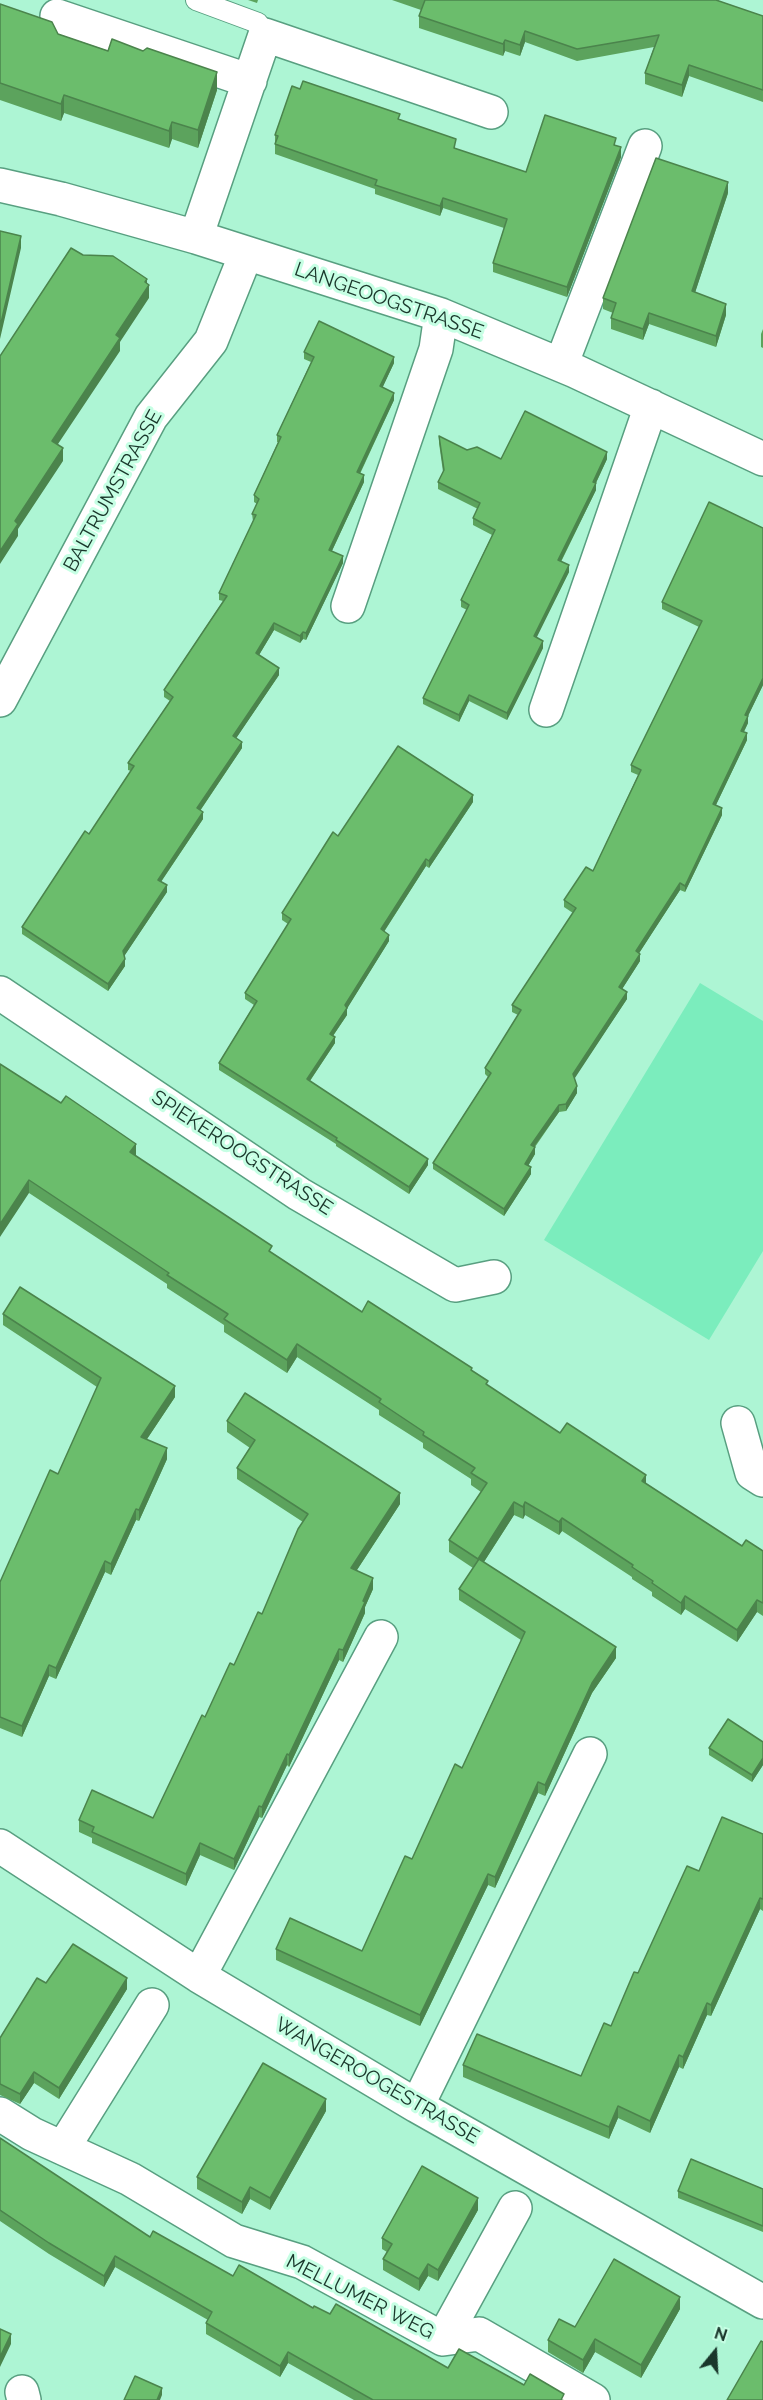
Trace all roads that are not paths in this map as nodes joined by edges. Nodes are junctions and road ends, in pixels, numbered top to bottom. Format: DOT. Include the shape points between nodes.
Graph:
graph roads {
  1 [pos="196,0"];
  2 [pos="57,16"];
  3 [pos="266,35"];
  4 [pos="250,81"];
  5 [pos="491,112"];
  6 [pos="645,146"];
  7 [pos="0,185"];
  8 [pos="196,237"];
  9 [pos="246,254"];
  10 [pos="441,315"];
  11 [pos="561,365"];
  12 [pos="651,406"];
  13 [pos="763,459"];
  14 [pos="348,606"];
  15 [pos="0,700"];
  16 [pos="546,710"];
  17 [pos="0,993"];
  18 [pos="494,1277"];
  19 [pos="738,1423"];
  20 [pos="763,1479"];
  21 [pos="381,1637"];
  22 [pos="590,1754"];
  23 [pos="0,1846"];
  24 [pos="200,1976"];
  25 [pos="152,2005"];
  26 [pos="417,2106"];
  27 [pos="0,2114"];
  28 [pos="63,2148"];
  29 [pos="515,2208"];
  30 [pos="763,2302"];
  31 [pos="443,2339"];
  32 [pos="593,2400"];
  1 -- 3 [label="lane" via="258,23"];
  2 -- 4 [label="street"];
  3 -- 4 [label="street"];
  3 -- 5 [label="street"];
  4 -- 8 [label="street"];
  6 -- 11 [label="street"];
  7 -- 8 [label="street, LANGEOOGSTRASSE"];
  8 -- 9 [label="street, LANGEOOGSTRASSE"];
  9 -- 10 [label="street, LANGEOOGSTRASSE"];
  9 -- 15 [label="street, BALTRUMSTRASSE" via="211,341 152,417"];
  10 -- 11 [label="street, LANGEOOGSTRASSE"];
  10 -- 14 [label="street" via="436,349"];
  11 -- 12 [label="street, LANGEOOGSTRASSE"];
  12 -- 13 [label="street, LANGEOOGSTRASSE"];
  12 -- 16 [label="street"];
  17 -- 18 [label="street, SPIEKEROOGSTRASSE" via="299,1194 455,1285"];
  19 -- 20 [label="street" via="752,1473"];
  21 -- 24 [label="street"];
  22 -- 26 [label="street"];
  23 -- 24 [label="street, WANGEROOGESTRASSE"];
  24 -- 26 [label="street, WANGEROOGESTRASSE"];
  25 -- 28 [label="street"];
  26 -- 30 [label="street, WANGEROOGESTRASSE"];
  27 -- 28 [label="street, MELLUMER WEG"];
  28 -- 31 [label="street, MELLUMER WEG" via="130,2179 234,2241 302,2262"];
  29 -- 31 [label="street"];
  31 -- 32 [label="street, MELLUMER WEG" via="479,2334"];
}
